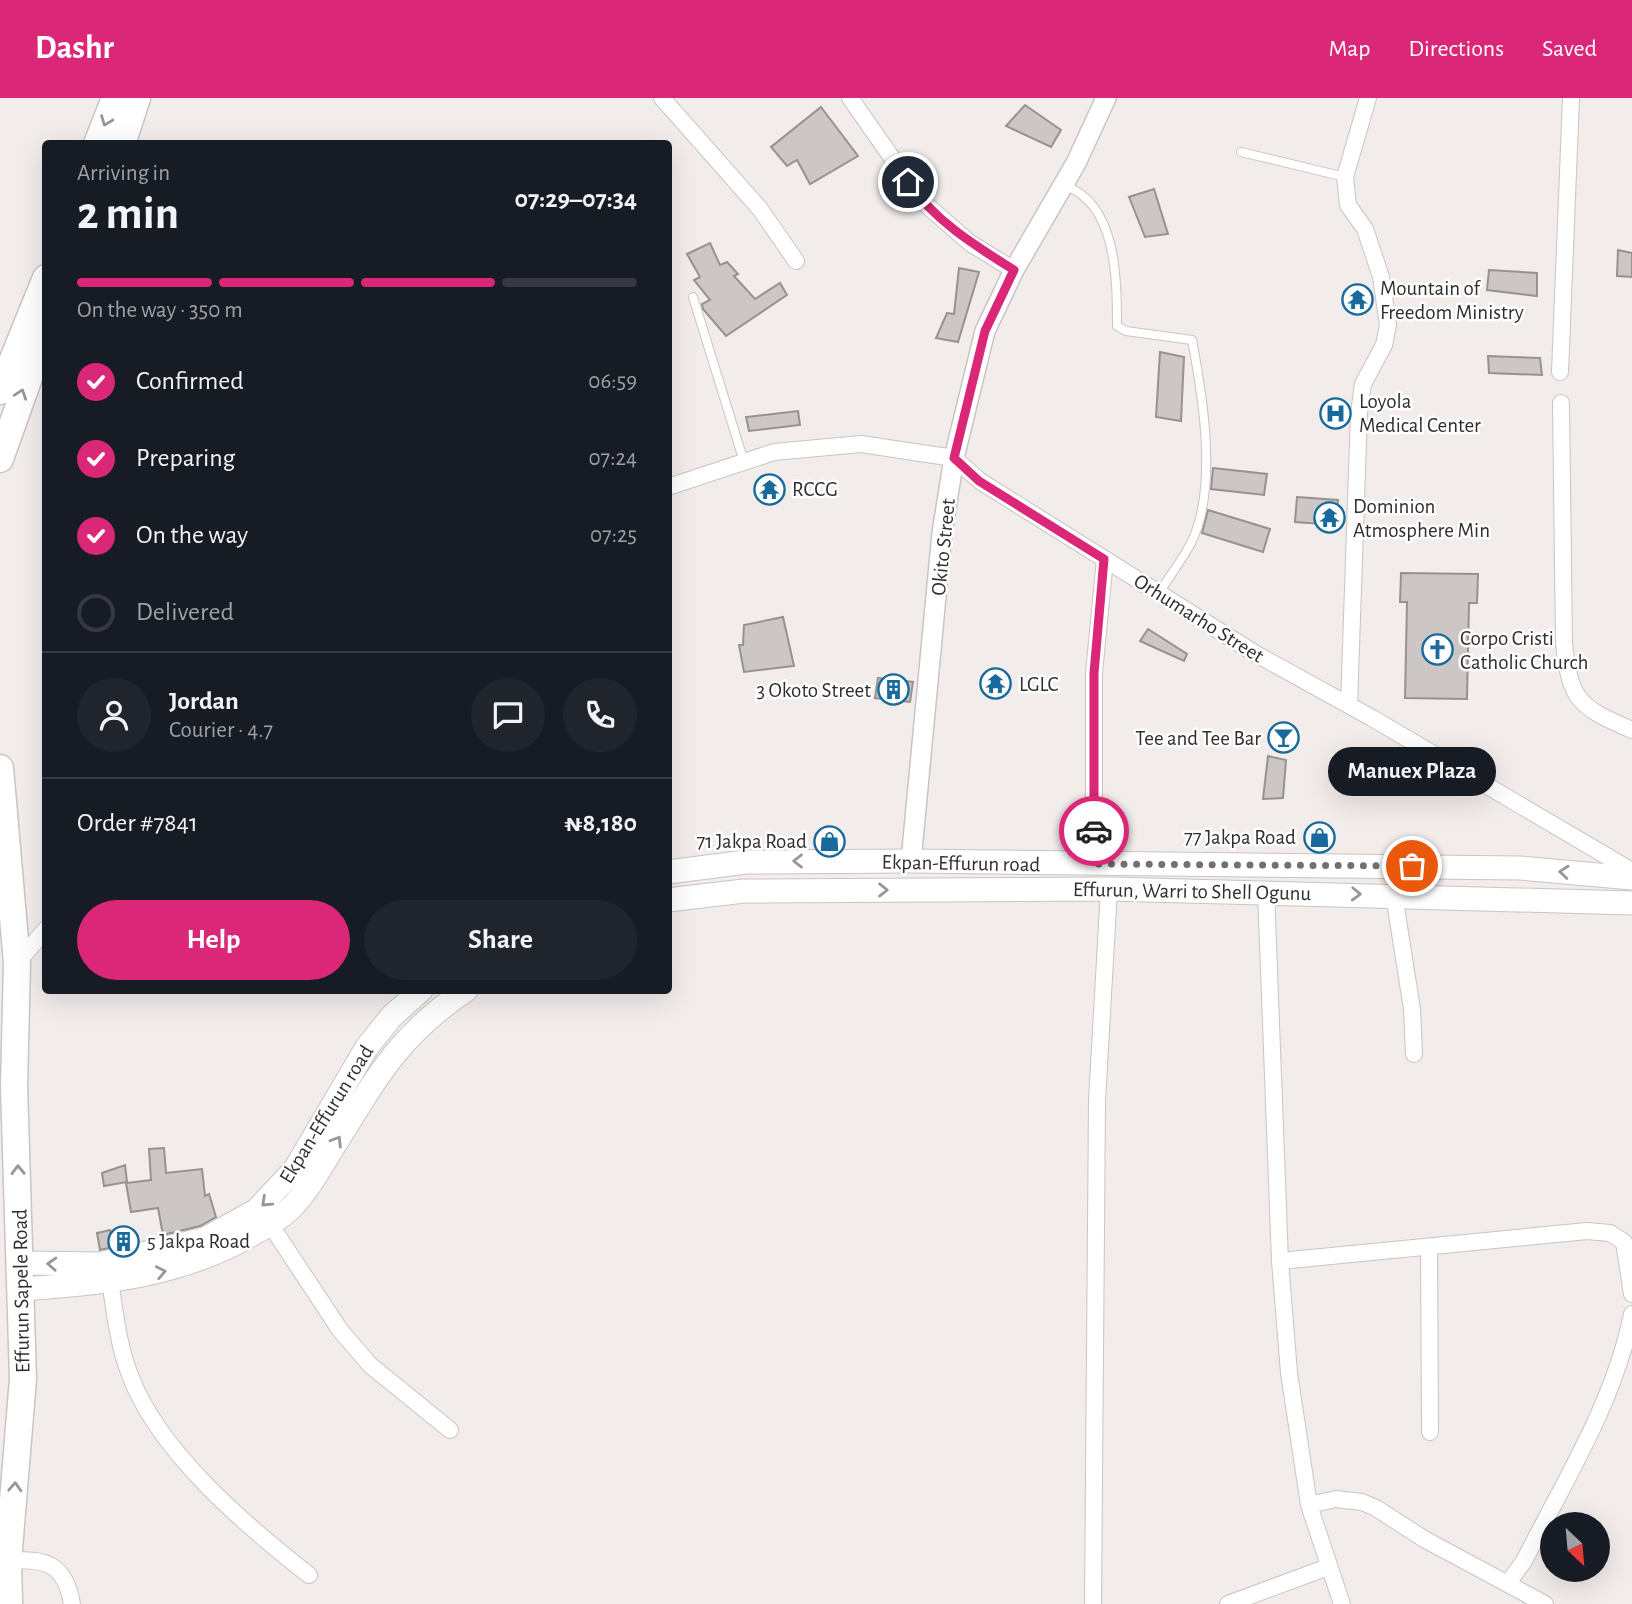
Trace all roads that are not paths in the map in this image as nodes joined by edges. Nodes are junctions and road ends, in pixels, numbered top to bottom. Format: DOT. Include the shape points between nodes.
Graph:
graph roads {
  1 [pos="115,98"];
  2 [pos="137,98"];
  3 [pos="662,98"];
  4 [pos="850,98"];
  5 [pos="1106,98"];
  6 [pos="1368,98"];
  7 [pos="1571,98"];
  8 [pos="99,140"];
  9 [pos="123,140"];
  10 [pos="1241,152"];
  11 [pos="1345,177"];
  12 [pos="1064,186"];
  13 [pos="796,261"];
  14 [pos="1014,270"];
  15 [pos="42,288"];
  16 [pos="693,297"];
  17 [pos="42,341"];
  18 [pos="1560,372"];
  19 [pos="0,391"];
  20 [pos="1560,403"];
  21 [pos="954,458"];
  22 [pos="0,459"];
  23 [pos="744,462"];
  24 [pos="672,486"];
  25 [pos="1104,559"];
  26 [pos="1159,593"];
  27 [pos="1349,705"];
  28 [pos="1632,730"];
  29 [pos="0,768"];
  30 [pos="912,861"];
  31 [pos="746,862"];
  32 [pos="1094,864"];
  33 [pos="672,871"];
  34 [pos="1632,871"];
  35 [pos="1632,878"];
  36 [pos="1109,889"];
  37 [pos="744,891"];
  38 [pos="1266,891"];
  39 [pos="1394,895"];
  40 [pos="672,900"];
  41 [pos="1632,903"];
  42 [pos="42,934"];
  43 [pos="17,963"];
  44 [pos="417,994"];
  45 [pos="461,994"];
  46 [pos="1413,1054"];
  47 [pos="270,1224"];
  48 [pos="1429,1247"];
  49 [pos="1280,1261"];
  50 [pos="20,1276"];
  51 [pos="110,1281"];
  52 [pos="1632,1294"];
  53 [pos="1632,1314"];
  54 [pos="450,1430"];
  55 [pos="1430,1432"];
  56 [pos="1309,1505"];
  57 [pos="8,1562"];
  58 [pos="1328,1567"];
  59 [pos="309,1575"];
  60 [pos="1508,1583"];
  61 [pos="9,1604"];
  62 [pos="72,1604"];
  63 [pos="1093,1604"];
  64 [pos="1228,1604"];
  65 [pos="1342,1604"];
  66 [pos="1545,1604"];
  1 -- 8 [label="highway, one-way"];
  2 -- 9 [label="highway"];
  3 -- 13 [label="street" via="760,209"];
  4 -- 14 [label="street" via="923,202 970,243"];
  5 -- 12 [label="street, Okito Street"];
  6 -- 11 [label="street"];
  7 -- 18 [label="street"];
  10 -- 11 [label="lane"];
  11 -- 27 [label="street" via="1348,205 1365,229 1381,278 1388,325 1384,345 1363,384 1359,413"];
  12 -- 14 [label="street, Okito Street"];
  12 -- 26 [label="lane" via="1079,191 1101,220 1117,290 1116,326 1192,340 1205,408 1204,502 1192,541"];
  14 -- 21 [label="street, Okito Street" via="985,331"];
  15 -- 19 [label="highway"];
  16 -- 23 [label="lane"];
  22 -- 17 [label="highway, one-way"];
  20 -- 28 [label="street" via="1568,680 1583,704"];
  21 -- 23 [label="street" via="861,444 774,452"];
  21 -- 25 [label="street, Orhumarho Street" via="979,481"];
  21 -- 30 [label="street, Okito Street" via="942,533"];
  23 -- 24 [label="street"];
  25 -- 26 [label="street, Orhumarho Street"];
  25 -- 32 [label="street" via="1094,673"];
  26 -- 27 [label="street, Orhumarho Street"];
  27 -- 34 [label="street, Orhumarho Street"];
  29 -- 43 [label="highway, Effurun Sapele Road"];
  30 -- 31 [label="main road, Ekpan-Effurun road, one-way"];
  30 -- 32 [label="main road, Ekpan-Effurun road"];
  31 -- 33 [label="main road, Ekpan-Effurun road"];
  31 -- 37 [label="main road"];
  35 -- 32 [label="main road, Ekpan-Effurun road, one-way" via="1520,868"];
  37 -- 36 [label="main road, Effurun, Warri to Shell Ogunu, one-way"];
  36 -- 38 [label="main road, Effurun, Warri to Shell Ogunu"];
  36 -- 63 [label="street" via="1097,1101"];
  37 -- 40 [label="main road, Effurun, Warri to Shell Ogunu"];
  38 -- 39 [label="main road, Effurun, Warri to Shell Ogunu, one-way"];
  38 -- 49 [label="street"];
  39 -- 41 [label="main road, Effurun, Warri to Shell Ogunu"];
  39 -- 46 [label="street" via="1412,1009"];
  42 -- 43 [label="street"];
  50 -- 43 [label="highway, Effurun Sapele Road, one-way" via="14,1086"];
  44 -- 50 [label="main road, Ekpan-Effurun road, one-way" via="367,1047 295,1170 257,1210 205,1239"];
  47 -- 45 [label="main road, one-way" via="291,1208 409,1034"];
  51 -- 47 [label="main road, one-way" via="172,1270 227,1249"];
  47 -- 54 [label="street" via="340,1330 370,1365"];
  48 -- 49 [label="street"];
  48 -- 52 [label="street" via="1587,1231 1610,1233 1624,1242"];
  48 -- 55 [label="street"];
  49 -- 56 [label="street" via="1289,1373"];
  50 -- 51 [label="main road"];
  57 -- 50 [label="highway, Effurun Sapele Road, one-way" via="23,1379"];
  51 -- 59 [label="street" via="120,1342 146,1412 165,1440"];
  53 -- 60 [label="street" via="1609,1394 1524,1561"];
  56 -- 58 [label="street"];
  56 -- 60 [label="street" via="1336,1499 1376,1507 1424,1539"];
  57 -- 61 [label="highway, Effurun Sapele Road"];
  57 -- 62 [label="street" via="29,1559 49,1563 63,1575"];
  58 -- 64 [label="street"];
  58 -- 65 [label="street"];
  60 -- 66 [label="street"];
}
